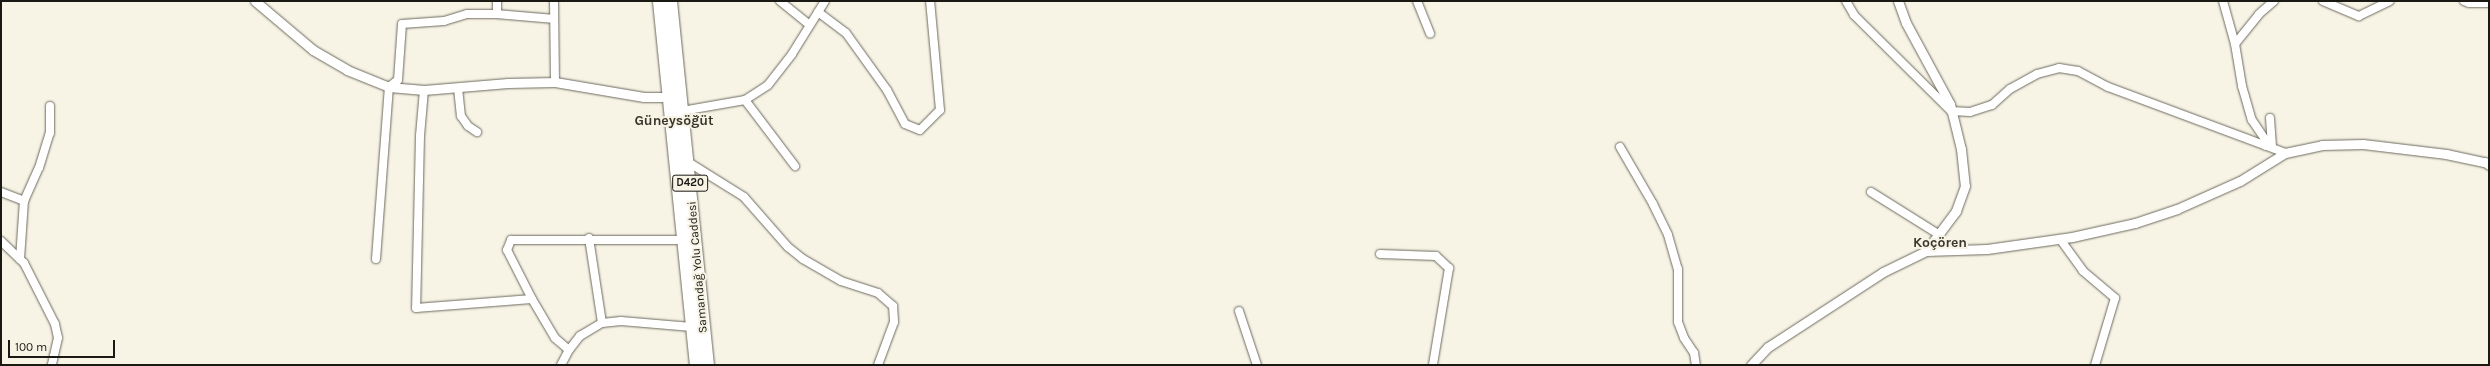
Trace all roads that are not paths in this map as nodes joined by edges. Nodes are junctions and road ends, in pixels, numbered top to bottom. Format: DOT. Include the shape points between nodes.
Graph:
graph roads {
  1 [pos="255,1"];
  2 [pos="497,1"];
  3 [pos="554,1"];
  4 [pos="659,1"];
  5 [pos="670,1"];
  6 [pos="780,1"];
  7 [pos="825,1"];
  8 [pos="930,1"];
  9 [pos="1417,1"];
  10 [pos="1846,1"];
  11 [pos="1898,1"];
  12 [pos="2223,1"];
  13 [pos="2274,1"];
  14 [pos="2323,1"];
  15 [pos="2390,1"];
  16 [pos="2464,1"];
  17 [pos="2489,3"];
  18 [pos="818,12"];
  19 [pos="497,14"];
  20 [pos="554,19"];
  21 [pos="810,25"];
  22 [pos="1430,32"];
  23 [pos="2235,44"];
  24 [pos="555,82"];
  25 [pos="389,87"];
  26 [pos="458,88"];
  27 [pos="424,90"];
  28 [pos="670,98"];
  29 [pos="745,100"];
  30 [pos="50,106"];
  31 [pos="682,111"];
  32 [pos="1951,111"];
  33 [pos="2270,118"];
  34 [pos="477,132"];
  35 [pos="1620,147"];
  36 [pos="2268,147"];
  37 [pos="2285,154"];
  38 [pos="688,162"];
  39 [pos="2489,165"];
  40 [pos="795,166"];
  41 [pos="1,192"];
  42 [pos="1872,192"];
  43 [pos="24,201"];
  44 [pos="1938,234"];
  45 [pos="589,238"];
  46 [pos="2060,239"];
  47 [pos="682,240"];
  48 [pos="1,242"];
  49 [pos="1926,252"];
  50 [pos="1380,254"];
  51 [pos="20,259"];
  52 [pos="376,259"];
  53 [pos="532,299"];
  54 [pos="1239,311"];
  55 [pos="602,323"];
  56 [pos="692,327"];
  57 [pos="569,350"];
  58 [pos="52,365"];
  59 [pos="561,365"];
  60 [pos="696,365"];
  61 [pos="708,365"];
  62 [pos="878,365"];
  63 [pos="1257,365"];
  64 [pos="1433,365"];
  65 [pos="1696,365"];
  66 [pos="1751,365"];
  67 [pos="2095,365"];
  1 -- 25 [label="street" via="313,50 347,70"];
  2 -- 19 [label="street"];
  3 -- 20 [label="street"];
  4 -- 28 [label="highway, Samandağ Yolu Caddesi / D420"];
  5 -- 31 [label="highway, Samandağ Yolu Caddesi / D420"];
  6 -- 21 [label="street"];
  7 -- 18 [label="street"];
  8 -- 18 [label="street" via="940,110 920,130 905,124 887,90 846,33"];
  9 -- 22 [label="street"];
  10 -- 32 [label="street" via="1854,15"];
  11 -- 32 [label="street" via="1906,23"];
  12 -- 23 [label="street"];
  13 -- 23 [label="street" via="2259,14"];
  14 -- 15 [label="street" via="2359,16"];
  16 -- 17 [label="street"];
  18 -- 21 [label="street"];
  19 -- 20 [label="street"];
  19 -- 25 [label="street" via="467,14 444,21 402,24 398,80"];
  20 -- 24 [label="street"];
  21 -- 29 [label="street" via="768,85"];
  23 -- 36 [label="street" via="2252,120"];
  24 -- 26 [label="street"];
  24 -- 28 [label="street" via="644,97"];
  25 -- 27 [label="street"];
  25 -- 52 [label="street"];
  26 -- 27 [label="street"];
  26 -- 34 [label="street" via="461,116 468,126"];
  27 -- 53 [label="street" via="420,136 416,308"];
  28 -- 47 [label="highway, Samandağ Yolu Caddesi / D420"];
  29 -- 31 [label="street"];
  29 -- 40 [label="street"];
  30 -- 43 [label="street" via="50,133 39,168"];
  31 -- 38 [label="highway, Samandağ Yolu Caddesi / D420"];
  32 -- 36 [label="street" via="1970,112 1992,105 2010,89 2037,74 2059,68 2078,71 2108,87"];
  32 -- 44 [label="street" via="1962,149 1965,186 1956,211"];
  33 -- 36 [label="street"];
  35 -- 65 [label="street" via="1668,236 1678,269 1678,322 1694,353"];
  36 -- 37 [label="street"];
  37 -- 39 [label="street" via="2322,145 2364,144 2446,154"];
  37 -- 46 [label="street" via="2240,181 2177,209 2135,223"];
  38 -- 61 [label="highway, Samandağ Yolu Caddesi / D420"];
  38 -- 62 [label="street" via="744,198 788,247 803,259 841,281 878,293 893,306 894,322"];
  41 -- 43 [label="street"];
  42 -- 44 [label="street"];
  43 -- 51 [label="street"];
  44 -- 49 [label="street"];
  45 -- 47 [label="street"];
  45 -- 53 [label="street" via="511,240 507,250"];
  45 -- 55 [label="street"];
  46 -- 49 [label="street" via="1987,249"];
  46 -- 67 [label="street" via="2083,271 2115,298"];
  47 -- 56 [label="highway, Samandağ Yolu Caddesi / D420"];
  48 -- 51 [label="street"];
  49 -- 66 [label="street" via="1883,272 1768,347"];
  50 -- 64 [label="street" via="1436,256 1449,268"];
  51 -- 58 [label="street" via="24,262 55,324 58,338"];
  53 -- 57 [label="street" via="555,338"];
  54 -- 63 [label="street"];
  55 -- 56 [label="street" via="621,321"];
  55 -- 57 [label="street" via="580,336"];
  56 -- 60 [label="highway, Samandağ Yolu Caddesi / D420"];
  57 -- 59 [label="street"];
}
